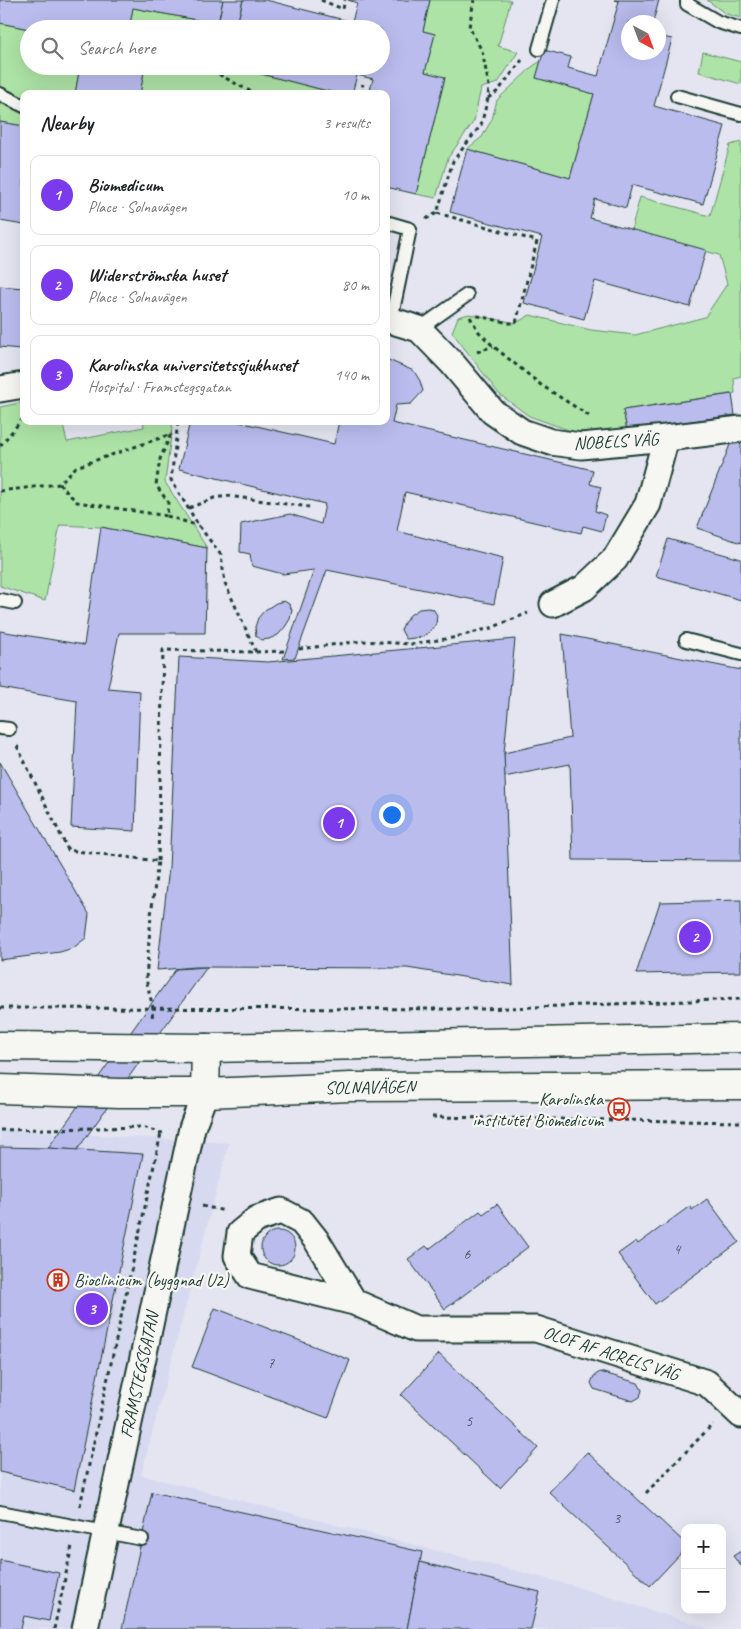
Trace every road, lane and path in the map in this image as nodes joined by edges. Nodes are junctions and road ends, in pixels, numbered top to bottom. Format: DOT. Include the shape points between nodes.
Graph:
graph roads {
  1 [pos="322,0"];
  2 [pos="345,0"];
  3 [pos="474,0"];
  4 [pos="553,0"];
  5 [pos="687,0"];
  6 [pos="741,29"];
  7 [pos="539,49"];
  8 [pos="519,62"];
  9 [pos="220,75"];
  10 [pos="363,84"];
  11 [pos="248,90"];
  12 [pos="361,90"];
  13 [pos="0,94"];
  14 [pos="677,96"];
  15 [pos="488,98"];
  16 [pos="20,104"];
  17 [pos="741,114"];
  18 [pos="437,213"];
  19 [pos="390,223"];
  20 [pos="410,229"];
  21 [pos="467,295"];
  22 [pos="390,316"];
  23 [pos="390,320"];
  24 [pos="418,329"];
  25 [pos="20,386"];
  26 [pos="0,389"];
  27 [pos="593,418"];
  28 [pos="20,422"];
  29 [pos="177,425"];
  30 [pos="741,429"];
  31 [pos="176,432"];
  32 [pos="171,434"];
  33 [pos="666,438"];
  34 [pos="0,446"];
  35 [pos="59,484"];
  36 [pos="0,491"];
  37 [pos="309,507"];
  38 [pos="189,508"];
  39 [pos="167,516"];
  40 [pos="199,526"];
  41 [pos="0,600"];
  42 [pos="15,603"];
  43 [pos="553,604"];
  44 [pos="686,640"];
  45 [pos="299,649"];
  46 [pos="285,651"];
  47 [pos="256,652"];
  48 [pos="741,654"];
  49 [pos="4,728"];
  50 [pos="158,861"];
  51 [pos="741,999"];
  52 [pos="0,1008"];
  53 [pos="153,1008"];
  54 [pos="741,1038"];
  55 [pos="0,1046"];
  56 [pos="206,1048"];
  57 [pos="741,1085"];
  58 [pos="0,1089"];
  59 [pos="205,1093"];
  60 [pos="422,1117"];
  61 [pos="741,1122"];
  62 [pos="0,1130"];
  63 [pos="176,1200"];
  64 [pos="257,1219"];
  65 [pos="354,1302"];
  66 [pos="736,1410"];
  67 [pos="646,1493"];
  68 [pos="0,1512"];
  69 [pos="76,1527"];
  70 [pos="106,1532"];
  71 [pos="142,1539"];
  72 [pos="54,1629"];
  73 [pos="85,1629"];
  1 -- 2 [label="path" via="343,8"];
  3 -- 15 [label="path" via="469,27 482,51 489,86"];
  4 -- 7 [label="lane"];
  5 -- 6 [label="lane" via="687,4 718,22"];
  8 -- 15 [label="path"];
  9 -- 11 [label="path"];
  10 -- 12 [label="path"];
  13 -- 16 [label="lane"];
  14 -- 17 [label="lane"];
  15 -- 18 [label="path" via="480,125 453,161"];
  18 -- 20 [label="path"];
  18 -- 27 [label="path" via="537,241 516,323 469,314 478,332 493,346 541,385"];
  19 -- 20 [label="lane"];
  20 -- 22 [label="lane"];
  21 -- 24 [label="lane"];
  23 -- 24 [label="street, NOBELS VÄG"];
  24 -- 33 [label="street, NOBELS VÄG" via="493,412 522,432 550,442 581,446"];
  25 -- 26 [label="street"];
  28 -- 34 [label="path"];
  29 -- 31 [label="path"];
  30 -- 33 [label="street, NOBELS VÄG"];
  31 -- 32 [label="path"];
  31 -- 38 [label="path" via="171,480"];
  32 -- 35 [label="path" via="76,467"];
  32 -- 39 [label="path" via="160,459 156,485 168,502"];
  33 -- 43 [label="street" via="648,504 615,559 584,588"];
  35 -- 36 [label="path"];
  35 -- 39 [label="path" via="77,502"];
  37 -- 38 [label="path" via="228,496"];
  38 -- 40 [label="path"];
  39 -- 40 [label="path"];
  40 -- 47 [label="path" via="221,556 225,584"];
  41 -- 42 [label="lane"];
  43 -- 45 [label="path" via="491,628 452,638 410,644 364,641"];
  44 -- 48 [label="lane"];
  46 -- 47 [label="path"];
  47 -- 50 [label="path" via="163,650"];
  49 -- 50 [label="path" via="68,850"];
  50 -- 53 [label="path" via="146,979"];
  51 -- 53 [label="path" via="482,1009"];
  52 -- 53 [label="path"];
  54 -- 56 [label="main road"];
  55 -- 56 [label="main road"];
  56 -- 59 [label="main road"];
  57 -- 59 [label="main road, SOLNAVÄGEN" via="350,1087"];
  58 -- 59 [label="main road, SOLNAVÄGEN"];
  59 -- 63 [label="street, FRAMSTEGSGATAN" via="192,1128"];
  60 -- 61 [label="path"];
  62 -- 69 [label="path, FRAMSTEGSGATAN" via="143,1127 161,1132"];
  63 -- 64 [label="path"];
  63 -- 70 [label="street, FRAMSTEGSGATAN"];
  64 -- 65 [label="street, OLOF AF ACRELS VÄG" via="280,1212 302,1222"];
  64 -- 65 [label="street, OLOF AF ACRELS VÄG" via="240,1233 237,1256 250,1276"];
  65 -- 66 [label="street, OLOF AF ACRELS VÄG" via="416,1329 536,1329 707,1384"];
  66 -- 67 [label="path"];
  68 -- 69 [label="lane"];
  69 -- 70 [label="lane"];
  69 -- 72 [label="path, FRAMSTEGSGATAN"];
  70 -- 71 [label="lane"];
  70 -- 73 [label="street, FRAMSTEGSGATAN"];
}
